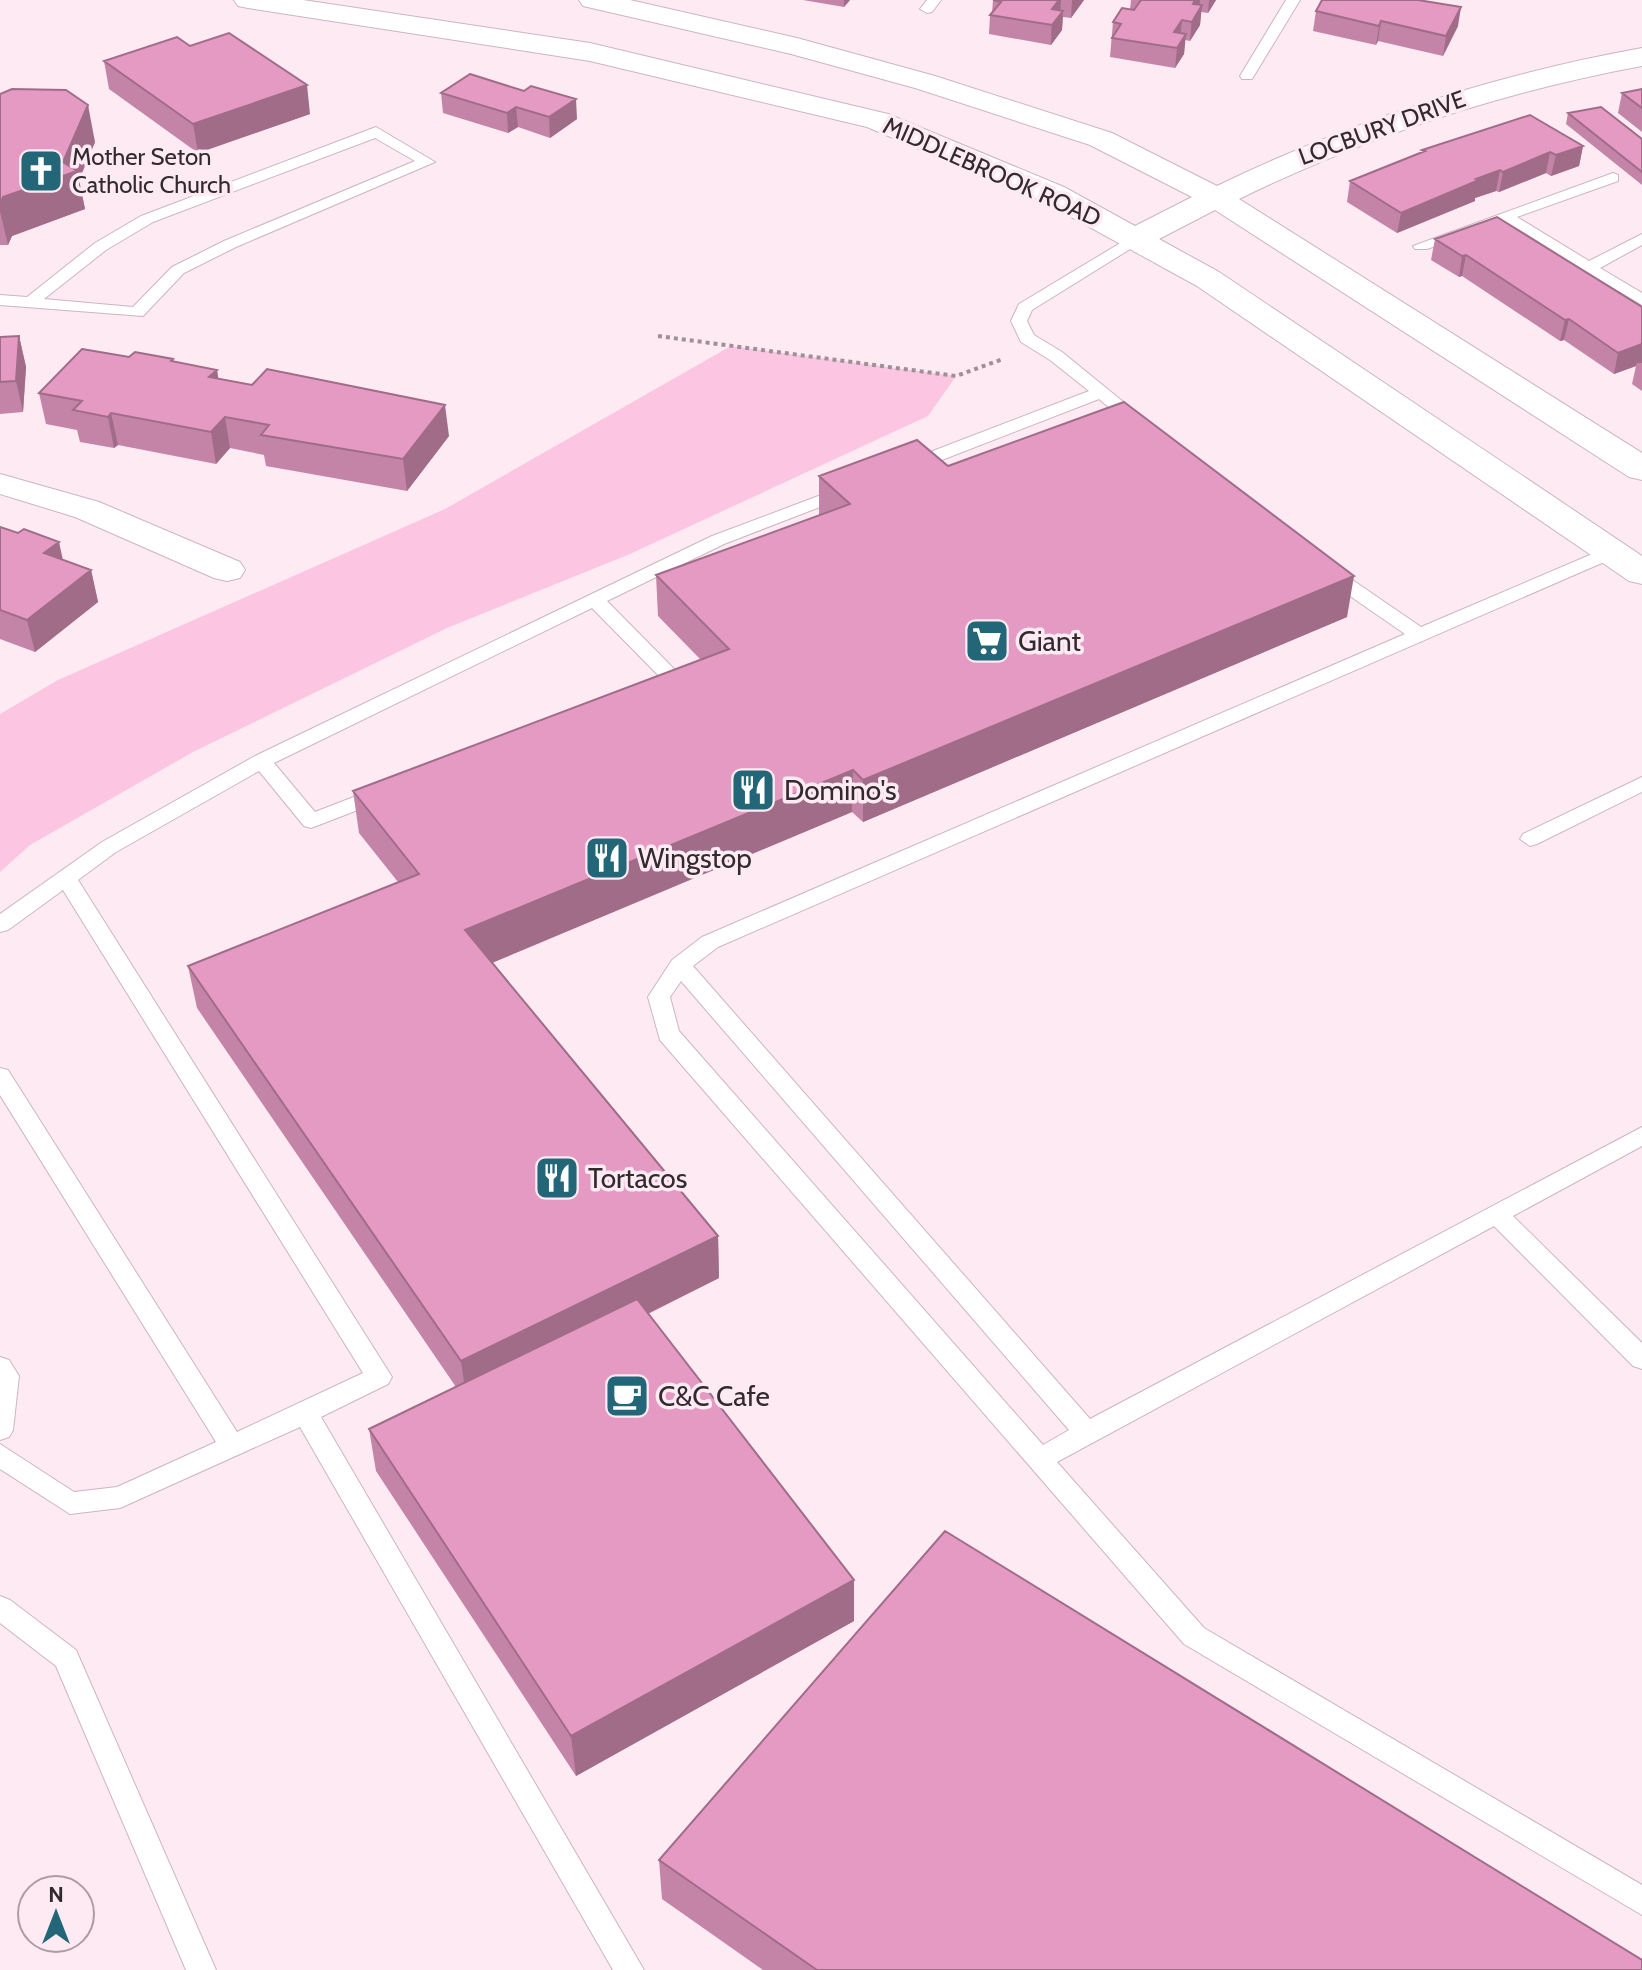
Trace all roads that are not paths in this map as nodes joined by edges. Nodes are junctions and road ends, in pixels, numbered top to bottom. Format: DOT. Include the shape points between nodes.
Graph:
graph roads {
  1 [pos="248,0"];
  2 [pos="593,0"];
  3 [pos="1293,0"];
  4 [pos="1642,57"];
  5 [pos="1247,76"];
  6 [pos="1613,178"];
  7 [pos="1215,197"];
  8 [pos="1504,216"];
  9 [pos="1137,238"];
  10 [pos="1642,239"];
  11 [pos="1421,246"];
  12 [pos="1588,268"];
  13 [pos="0,300"];
  14 [pos="1642,300"];
  15 [pos="30,303"];
  16 [pos="1100,393"];
  17 [pos="1150,432"];
  18 [pos="1642,469"];
  19 [pos="893,472"];
  20 [pos="0,484"];
  21 [pos="864,484"];
  22 [pos="1611,552"];
  23 [pos="1313,561"];
  24 [pos="227,570"];
  25 [pos="1642,573"];
  26 [pos="595,600"];
  27 [pos="1419,635"];
  28 [pos="628,695"];
  29 [pos="262,761"];
  30 [pos="1641,786"];
  31 [pos="397,787"];
  32 [pos="1530,839"];
  33 [pos="66,878"];
  34 [pos="0,925"];
  35 [pos="680,965"];
  36 [pos="0,1076"];
  37 [pos="1642,1136"];
  38 [pos="1496,1214"];
  39 [pos="1642,1359"];
  40 [pos="0,1367"];
  41 [pos="305,1413"];
  42 [pos="0,1430"];
  43 [pos="1087,1433"];
  44 [pos="232,1446"];
  45 [pos="0,1455"];
  46 [pos="1039,1459"];
  47 [pos="0,1608"];
  48 [pos="1642,1901"];
  49 [pos="201,1970"];
  50 [pos="629,1970"];
  1 -- 9 [label="main road, MIDDLEBROOK ROAD" via="590,52 877,120 1053,194"];
  2 -- 7 [label="main road, MIDDLEBROOK ROAD" via="797,47 939,87 1101,139"];
  3 -- 5 [label="lane"];
  4 -- 7 [label="main road, LOCBURY DRIVE" via="1424,110 1326,145"];
  6 -- 8 [label="lane"];
  7 -- 9 [label="main road, LOCBURY DRIVE"];
  7 -- 18 [label="main road, MIDDLEBROOK ROAD"];
  8 -- 11 [label="lane"];
  8 -- 12 [label="lane"];
  9 -- 16 [label="lane" via="1025,307 1019,321 1027,338"];
  9 -- 22 [label="main road, MIDDLEBROOK ROAD" via="1208,279"];
  10 -- 12 [label="lane"];
  12 -- 14 [label="lane"];
  13 -- 15 [label="lane"];
  15 -- 15 [label="lane" via="137,312 178,270 427,162 376,132 112,236"];
  16 -- 17 [label="lane"];
  16 -- 19 [label="lane"];
  20 -- 24 [label="street" via="71,504"];
  21 -- 26 [label="lane" via="718,540"];
  22 -- 25 [label="main road, MIDDLEBROOK ROAD"];
  22 -- 27 [label="lane"];
  23 -- 27 [label="lane"];
  26 -- 28 [label="lane" via="672,678"];
  26 -- 29 [label="lane"];
  27 -- 35 [label="lane" via="710,942"];
  29 -- 31 [label="lane" via="311,821"];
  29 -- 33 [label="lane" via="109,847"];
  30 -- 32 [label="lane"];
  33 -- 34 [label="lane"];
  33 -- 41 [label="lane" via="379,1377"];
  35 -- 43 [label="lane"];
  35 -- 46 [label="lane" via="659,997 668,1034"];
  36 -- 44 [label="lane"];
  37 -- 38 [label="lane"];
  38 -- 39 [label="lane"];
  38 -- 43 [label="lane"];
  40 -- 42 [label="lane" via="6,1376"];
  41 -- 44 [label="lane"];
  41 -- 50 [label="lane"];
  43 -- 46 [label="lane"];
  44 -- 45 [label="lane" via="120,1497 70,1503"];
  46 -- 48 [label="lane" via="1194,1636"];
  47 -- 49 [label="lane" via="66,1658"];
}
